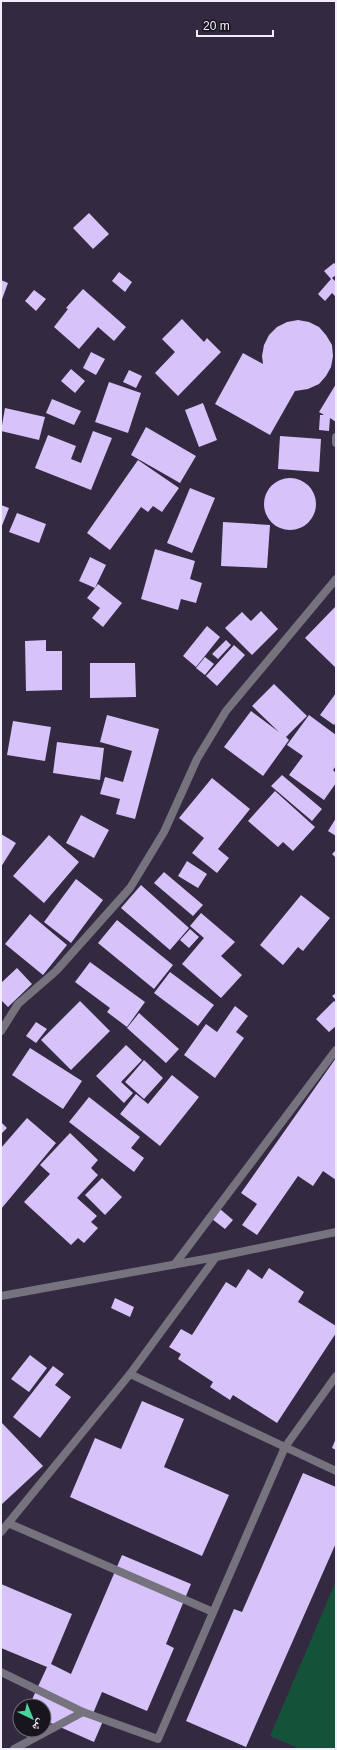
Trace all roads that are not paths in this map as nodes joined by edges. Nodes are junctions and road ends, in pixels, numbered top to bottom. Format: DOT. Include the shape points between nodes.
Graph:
graph roads {
  1 [pos="336,436"];
  2 [pos="336,443"];
  3 [pos="336,579"];
  4 [pos="1,1031"];
  5 [pos="336,1050"];
  6 [pos="336,1232"];
  7 [pos="216,1257"];
  8 [pos="175,1264"];
  9 [pos="1,1296"];
  10 [pos="130,1374"];
  11 [pos="336,1376"];
  12 [pos="285,1447"];
  13 [pos="336,1471"];
  14 [pos="8,1523"];
  15 [pos="1,1532"];
  16 [pos="213,1612"];
  17 [pos="1,1672"];
  18 [pos="83,1712"];
  19 [pos="14,1749"];
  1 -- 2 [label="street"];
  3 -- 4 [label="street" via="226,711 197,759 164,832 130,888 56,971 18,1004"];
  5 -- 8 [label="street"];
  6 -- 7 [label="street"];
  7 -- 8 [label="street"];
  7 -- 10 [label="street"];
  8 -- 9 [label="street"];
  10 -- 12 [label="street"];
  10 -- 14 [label="street"];
  11 -- 12 [label="street"];
  12 -- 13 [label="street"];
  12 -- 16 [label="street"];
  14 -- 15 [label="street"];
  14 -- 16 [label="street"];
  16 -- 18 [label="street" via="158,1739"];
  17 -- 18 [label="street"];
  18 -- 19 [label="street"];
}
